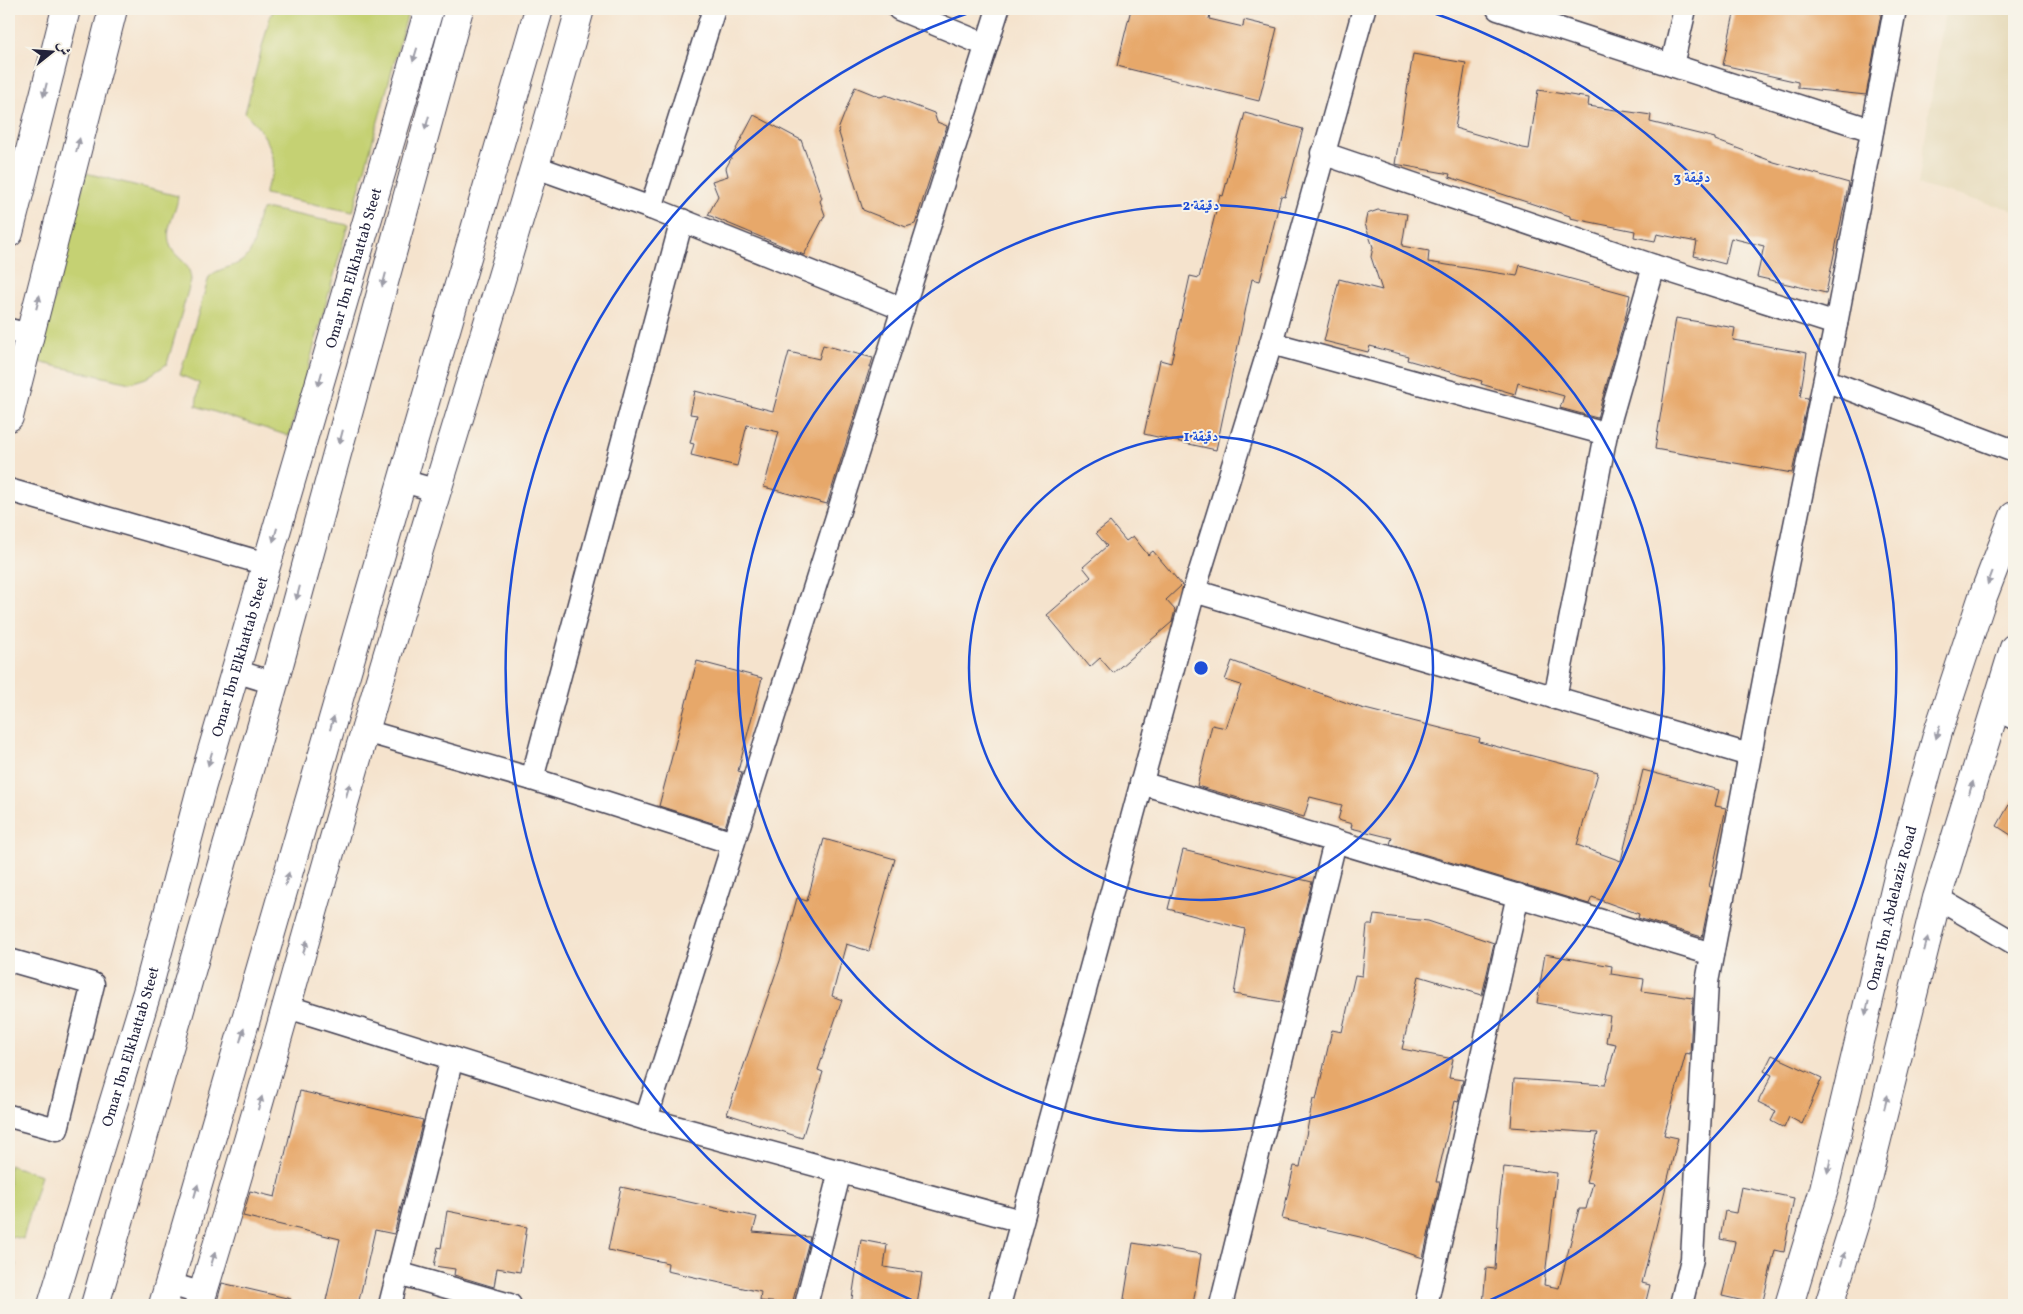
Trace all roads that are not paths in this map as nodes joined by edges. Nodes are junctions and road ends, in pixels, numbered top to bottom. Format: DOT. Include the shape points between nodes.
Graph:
graph roads {
  1 [pos="66,9"];
  2 [pos="113,9"];
  3 [pos="429,9"];
  4 [pos="459,9"];
  5 [pos="539,9"];
  6 [pos="580,9"];
  7 [pos="714,9"];
  8 [pos="899,9"];
  9 [pos="998,9"];
  10 [pos="1364,9"];
  11 [pos="1499,9"];
  12 [pos="1685,9"];
  13 [pos="1895,9"];
  14 [pos="986,45"];
  15 [pos="1672,65"];
  16 [pos="1872,130"];
  17 [pos="1322,153"];
  18 [pos="536,167"];
  19 [pos="651,208"];
  20 [pos="682,220"];
  21 [pos="9,233"];
  22 [pos="1654,266"];
  23 [pos="903,309"];
  24 [pos="1836,324"];
  25 [pos="19,332"];
  26 [pos="1271,343"];
  27 [pos="1825,380"];
  28 [pos="9,417"];
  29 [pos="1606,434"];
  30 [pos="2014,451"];
  31 [pos="402,481"];
  32 [pos="9,490"];
  33 [pos="438,491"];
  34 [pos="2014,516"];
  35 [pos="266,564"];
  36 [pos="1194,591"];
  37 [pos="2014,648"];
  38 [pos="235,671"];
  39 [pos="274,682"];
  40 [pos="1555,698"];
  41 [pos="2005,713"];
  42 [pos="365,731"];
  43 [pos="1750,755"];
  44 [pos="532,779"];
  45 [pos="1141,783"];
  46 [pos="1335,842"];
  47 [pos="734,843"];
  48 [pos="1518,895"];
  49 [pos="1937,898"];
  50 [pos="2014,943"];
  51 [pos="1712,954"];
  52 [pos="9,960"];
  53 [pos="288,1007"];
  54 [pos="452,1058"];
  55 [pos="9,1116"];
  56 [pos="646,1118"];
  57 [pos="840,1171"];
  58 [pos="1021,1220"];
  59 [pos="398,1274"];
  60 [pos="166,1295"];
  61 [pos="201,1300"];
  62 [pos="52,1305"];
  63 [pos="95,1305"];
  64 [pos="390,1305"];
  65 [pos="510,1305"];
  66 [pos="806,1305"];
  67 [pos="999,1305"];
  68 [pos="1221,1305"];
  69 [pos="1426,1305"];
  70 [pos="1681,1305"];
  71 [pos="1789,1305"];
  72 [pos="1829,1305"];
  1 -- 21 [label="main road, one-way"];
  25 -- 2 [label="main road, one-way"];
  3 -- 35 [label="main road, Omar Ibn Elkhattab Steet, one-way"];
  4 -- 39 [label="main road, one-way"];
  5 -- 31 [label="main road"];
  6 -- 18 [label="main road"];
  7 -- 19 [label="street"];
  8 -- 14 [label="street"];
  9 -- 14 [label="street"];
  10 -- 17 [label="street"];
  11 -- 15 [label="street"];
  12 -- 15 [label="street"];
  13 -- 16 [label="street"];
  14 -- 23 [label="street"];
  15 -- 16 [label="street"];
  16 -- 24 [label="street"];
  17 -- 22 [label="street"];
  17 -- 26 [label="street"];
  18 -- 19 [label="street"];
  18 -- 33 [label="main road"];
  19 -- 20 [label="street"];
  20 -- 23 [label="street"];
  20 -- 44 [label="street"];
  22 -- 24 [label="street"];
  22 -- 29 [label="street"];
  23 -- 47 [label="street"];
  24 -- 27 [label="street"];
  25 -- 28 [label="main road"];
  26 -- 29 [label="street"];
  26 -- 36 [label="street"];
  27 -- 30 [label="street"];
  27 -- 43 [label="street"];
  29 -- 40 [label="street"];
  31 -- 33 [label="street"];
  60 -- 31 [label="main road, one-way"];
  32 -- 35 [label="street"];
  33 -- 42 [label="main road"];
  34 -- 71 [label="main road, Omar Ibn Abdelaziz Road, one-way" via="1982,599 1938,732 1900,869 1824,1189"];
  35 -- 38 [label="main road, Omar Ibn Elkhattab Steet"];
  36 -- 40 [label="street"];
  36 -- 45 [label="street"];
  37 -- 41 [label="main road"];
  38 -- 39 [label="street"];
  38 -- 62 [label="main road, Omar Ibn Elkhattab Steet, one-way" via="148,989"];
  39 -- 63 [label="main road"];
  40 -- 43 [label="street"];
  49 -- 41 [label="main road, one-way"];
  42 -- 44 [label="street"];
  53 -- 42 [label="main road, one-way"];
  43 -- 51 [label="street"];
  44 -- 47 [label="street"];
  45 -- 46 [label="street"];
  45 -- 58 [label="street"];
  46 -- 48 [label="street"];
  46 -- 68 [label="street"];
  47 -- 56 [label="street"];
  48 -- 51 [label="street"];
  48 -- 69 [label="street"];
  49 -- 50 [label="street"];
  72 -- 49 [label="main road, one-way" via="1861,1203"];
  51 -- 70 [label="street" via="1707,982 1692,1259"];
  52 -- 55 [label="street" via="93,984 57,1130"];
  53 -- 54 [label="street"];
  61 -- 53 [label="main road, one-way"];
  54 -- 56 [label="street"];
  54 -- 59 [label="street"];
  56 -- 57 [label="street"];
  57 -- 58 [label="street"];
  57 -- 66 [label="street"];
  58 -- 67 [label="street"];
  59 -- 64 [label="street"];
  59 -- 65 [label="street"];
  60 -- 61 [label="street"];
}
